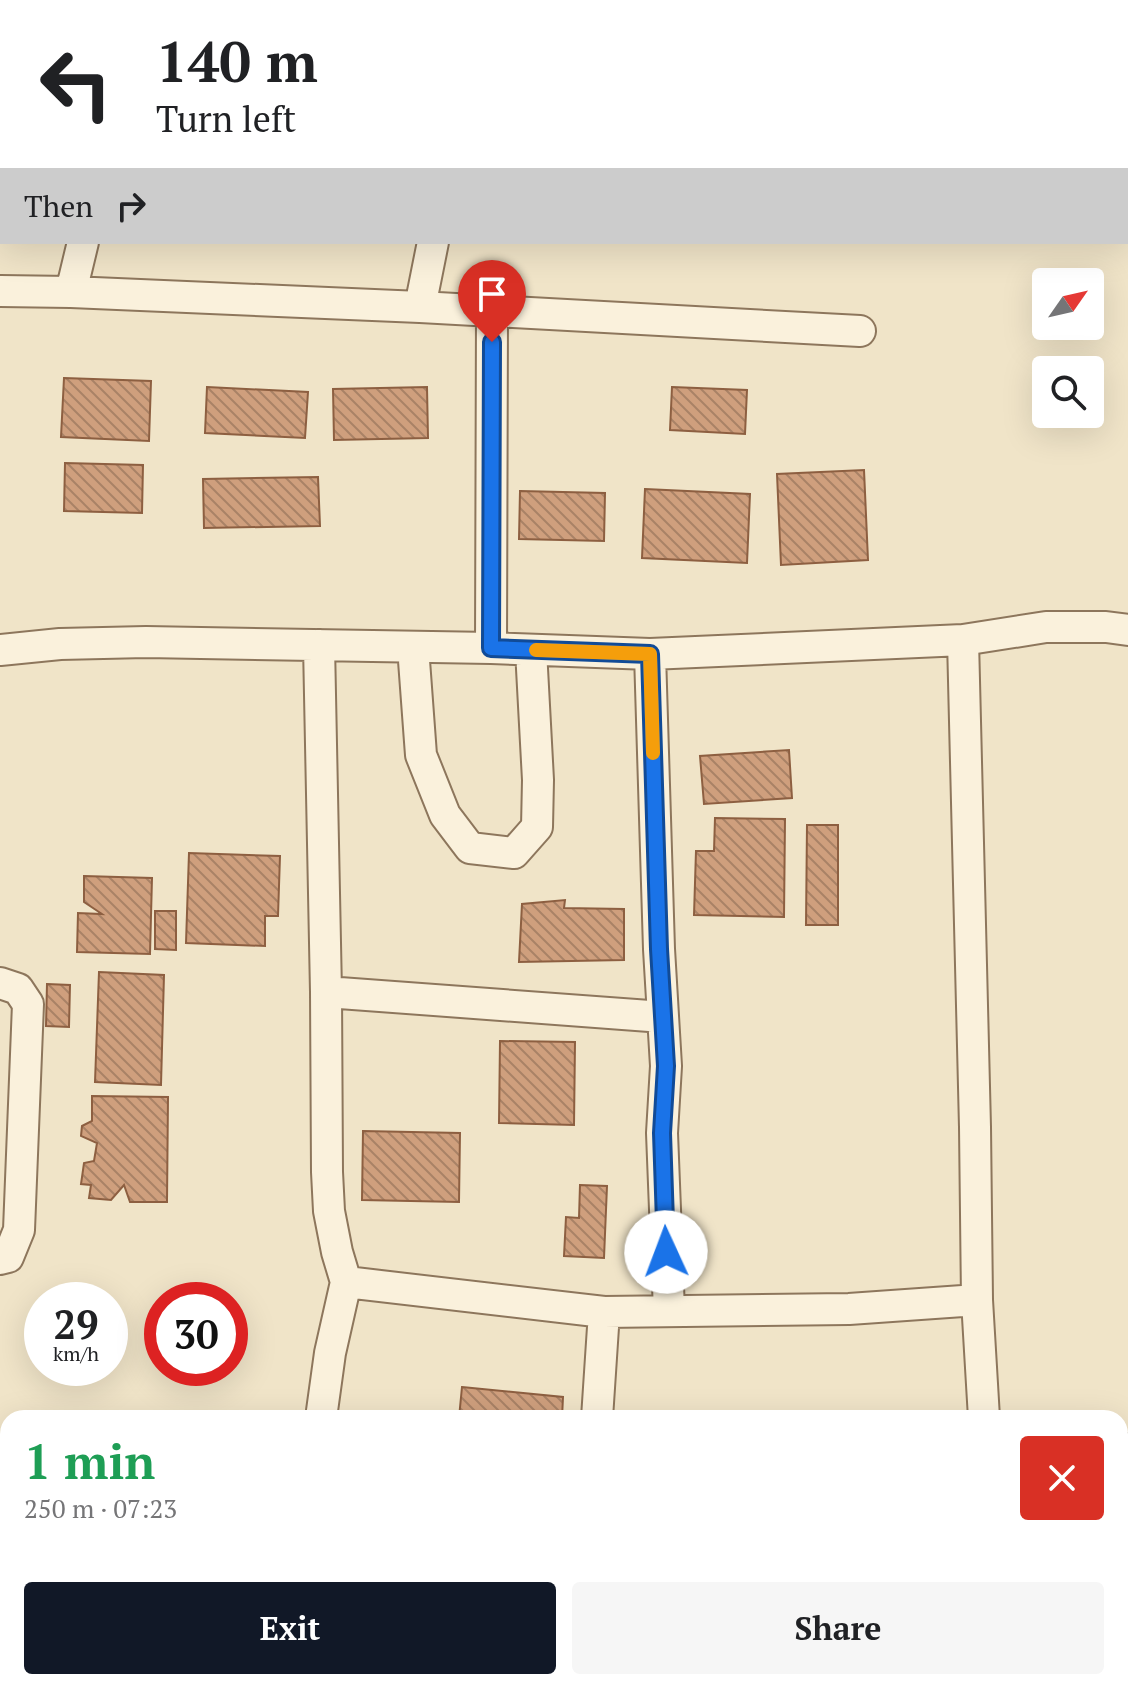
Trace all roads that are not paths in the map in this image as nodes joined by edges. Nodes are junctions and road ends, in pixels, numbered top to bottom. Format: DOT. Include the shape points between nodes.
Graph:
graph roads {
  1 [pos="83,244"];
  2 [pos="433,244"];
  3 [pos="0,291"];
  4 [pos="71,292"];
  5 [pos="420,307"];
  6 [pos="492,311"];
  7 [pos="860,331"];
  8 [pos="1128,630"];
  9 [pos="963,640"];
  10 [pos="319,645"];
  11 [pos="413,647"];
  12 [pos="491,648"];
  13 [pos="0,650"];
  14 [pos="531,650"];
  15 [pos="650,654"];
  16 [pos="0,983"];
  17 [pos="326,992"];
  18 [pos="663,1017"];
  19 [pos="0,1259"];
  20 [pos="346,1282"];
  21 [pos="977,1300"];
  22 [pos="669,1311"];
  23 [pos="604,1312"];
  24 [pos="322,1410"];
  25 [pos="598,1410"];
  26 [pos="984,1410"];
  1 -- 4 [label="street"];
  2 -- 5 [label="street"];
  3 -- 4 [label="street"];
  4 -- 5 [label="street"];
  5 -- 6 [label="street"];
  6 -- 7 [label="street"];
  6 -- 12 [label="street"];
  8 -- 9 [label="street" via="1046,627"];
  9 -- 15 [label="street"];
  9 -- 21 [label="street"];
  10 -- 11 [label="street"];
  10 -- 13 [label="street" via="146,642"];
  10 -- 17 [label="street"];
  11 -- 12 [label="street"];
  11 -- 14 [label="street" via="421,755 445,815 470,848 514,853 537,827"];
  12 -- 14 [label="street"];
  14 -- 15 [label="street"];
  15 -- 18 [label="street"];
  16 -- 19 [label="street" via="18,989 28,1004 19,1230 8,1257"];
  17 -- 18 [label="street"];
  17 -- 20 [label="street" via="329,1211"];
  18 -- 22 [label="street"];
  20 -- 23 [label="street"];
  20 -- 24 [label="street"];
  21 -- 22 [label="street" via="849,1309"];
  21 -- 26 [label="street"];
  22 -- 23 [label="street"];
  23 -- 25 [label="street"];
}
